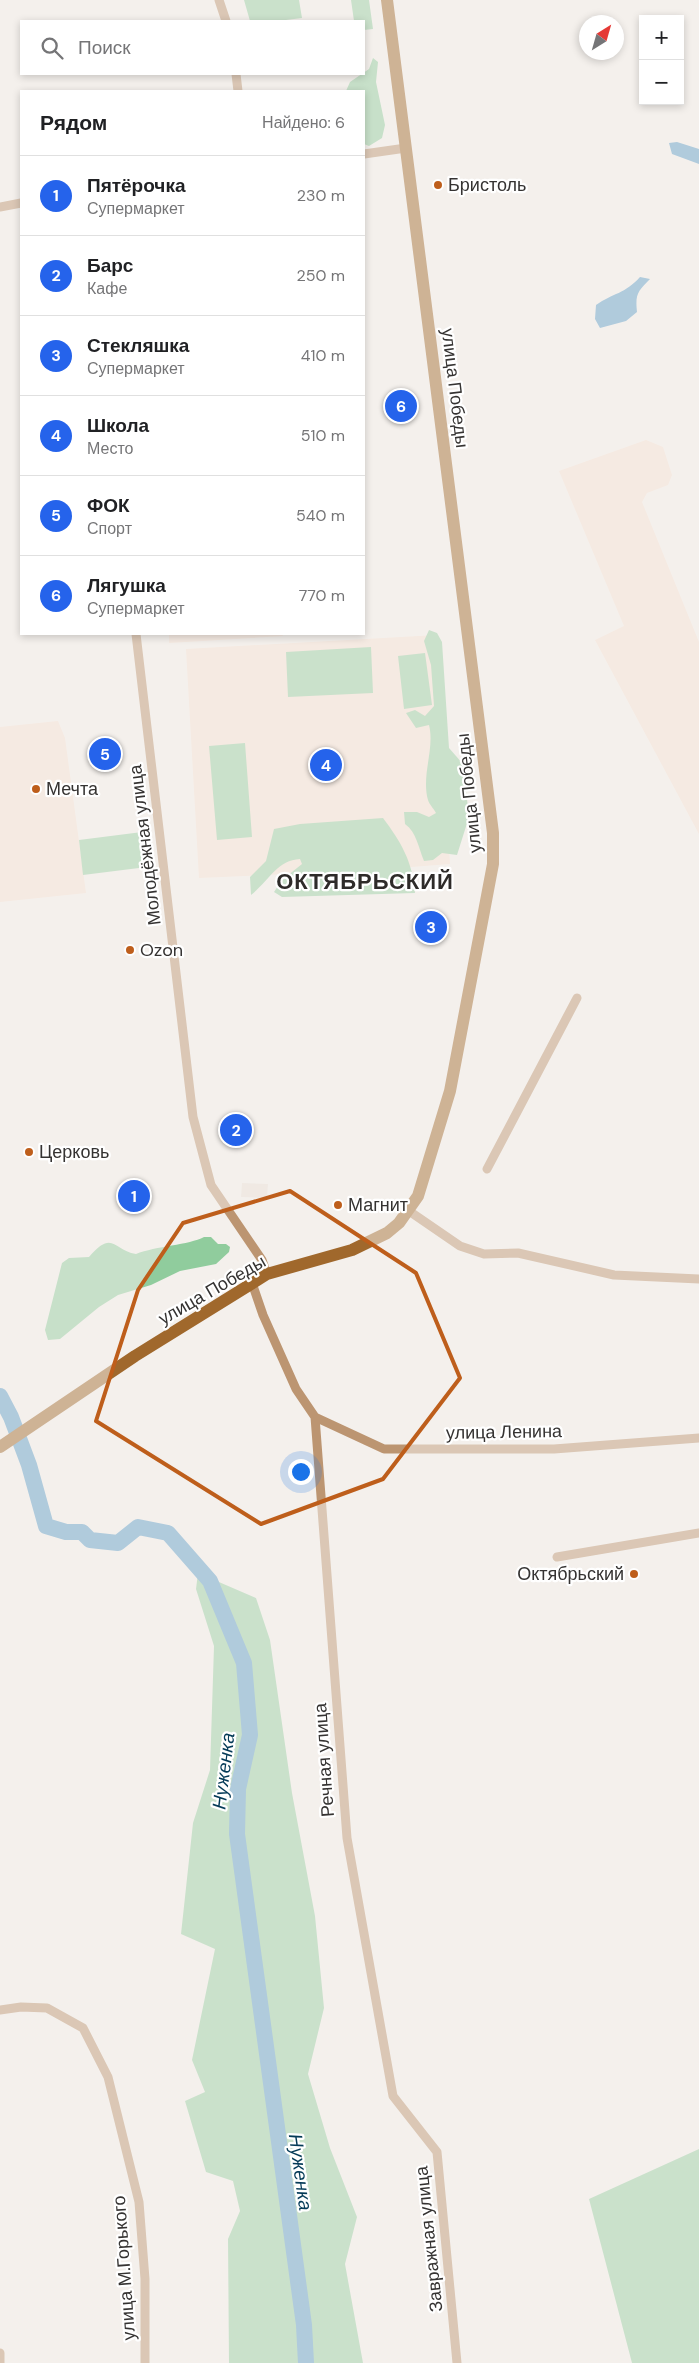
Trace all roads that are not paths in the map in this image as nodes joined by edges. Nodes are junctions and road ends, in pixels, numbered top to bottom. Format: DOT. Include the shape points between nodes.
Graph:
graph roads {
  1 [pos="219,0"];
  2 [pos="387,0"];
  3 [pos="226,20"];
  4 [pos="236,75"];
  5 [pos="238,90"];
  6 [pos="406,148"];
  7 [pos="365,154"];
  8 [pos="20,203"];
  9 [pos="0,206"];
  10 [pos="136,635"];
  11 [pos="577,998"];
  12 [pos="487,1169"];
  13 [pos="409,1211"];
  14 [pos="267,1274"];
  15 [pos="699,1279"];
  16 [pos="252,1283"];
  17 [pos="315,1417"];
  18 [pos="699,1438"];
  19 [pos="0,1446"];
  20 [pos="699,1532"];
  21 [pos="557,1557"];
  22 [pos="0,2010"];
  23 [pos="393,2096"];
  24 [pos="0,2354"];
  25 [pos="0,2363"];
  26 [pos="144,2363"];
  27 [pos="457,2363"];
  1 -- 3 [label="street"];
  2 -- 6 [label="street, улица Победы"];
  4 -- 5 [label="street"];
  6 -- 7 [label="street"];
  6 -- 13 [label="street, улица Победы" via="493,832 493,864 450,1091 426,1175"];
  8 -- 9 [label="street"];
  10 -- 14 [label="street, Молодёжная улица" via="193,1117 211,1185 262,1260"];
  11 -- 12 [label="street"];
  13 -- 14 [label="street, улица Победы" via="387,1232 352,1250"];
  13 -- 15 [label="street" via="460,1246 484,1254 518,1253 614,1275"];
  14 -- 16 [label="street, улица Победы"];
  16 -- 17 [label="street" via="296,1389"];
  16 -- 19 [label="street, улица Победы"];
  17 -- 18 [label="street, улица Ленина" via="384,1449 554,1449"];
  17 -- 23 [label="street, Речная улица" via="346,1838"];
  20 -- 21 [label="street"];
  22 -- 26 [label="street, улица М.Горького" via="47,2008 83,2028 108,2077 139,2202 145,2279"];
  23 -- 27 [label="street, Завражная улица" via="436,2152"];
  24 -- 25 [label="street"];
}
